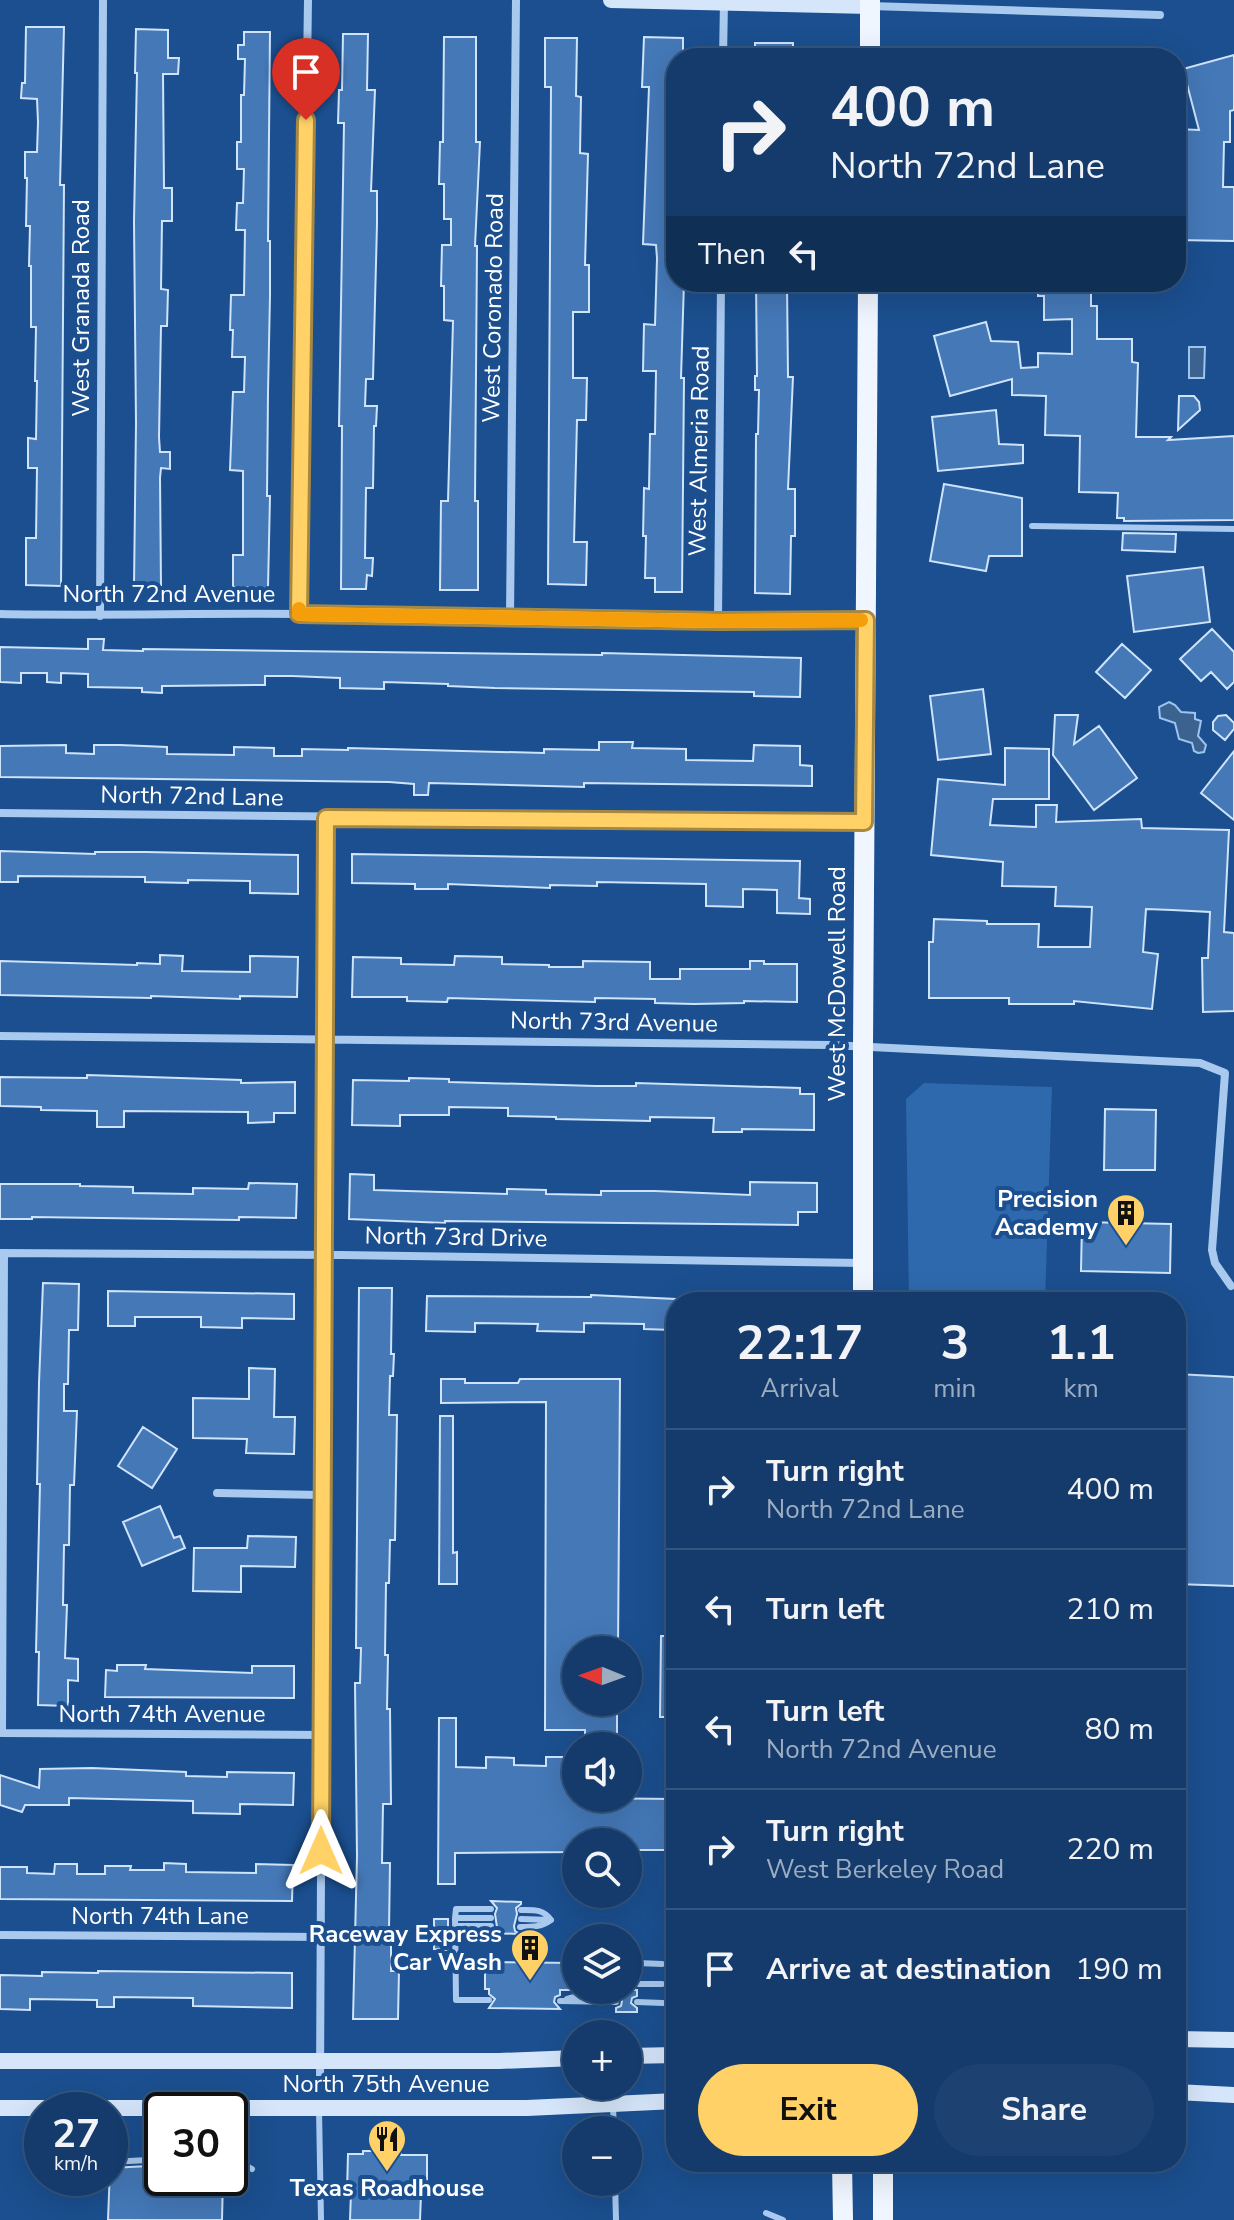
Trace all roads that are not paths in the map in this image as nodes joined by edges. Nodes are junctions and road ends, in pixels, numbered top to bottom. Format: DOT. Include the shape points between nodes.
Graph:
graph roads {
  1 [pos="103,0"];
  2 [pos="308,0"];
  3 [pos="516,0"];
  4 [pos="611,0"];
  5 [pos="724,1"];
  6 [pos="870,3"];
  7 [pos="1160,15"];
  8 [pos="723,48"];
  9 [pos="870,48"];
  10 [pos="721,292"];
  11 [pos="868,292"];
  12 [pos="1032,526"];
  13 [pos="1234,529"];
  14 [pos="0,614"];
  15 [pos="299,614"];
  16 [pos="100,616"];
  17 [pos="510,617"];
  18 [pos="866,620"];
  19 [pos="718,621"];
  20 [pos="0,813"];
  21 [pos="326,818"];
  22 [pos="864,822"];
  23 [pos="0,1036"];
  24 [pos="325,1041"];
  25 [pos="863,1046"];
  26 [pos="2,1253"];
  27 [pos="324,1255"];
  28 [pos="863,1263"];
  29 [pos="1231,1286"];
  30 [pos="863,1292"];
  31 [pos="217,1493"];
  32 [pos="322,1495"];
  33 [pos="2,1733"];
  34 [pos="322,1735"];
  35 [pos="491,1909"];
  36 [pos="521,1910"];
  37 [pos="491,1918"];
  38 [pos="521,1919"];
  39 [pos="551,1920"];
  40 [pos="455,1922"];
  41 [pos="491,1926"];
  42 [pos="520,1927"];
  43 [pos="0,1935"];
  44 [pos="320,1937"];
  45 [pos="642,1963"];
  46 [pos="662,1964"];
  47 [pos="642,1984"];
  48 [pos="662,1984"];
  49 [pos="489,2000"];
  50 [pos="642,2002"];
  51 [pos="663,2003"];
  52 [pos="1186,2039"];
  53 [pos="1234,2040"];
  54 [pos="666,2055"];
  55 [pos="642,2056"];
  56 [pos="562,2058"];
  57 [pos="0,2061"];
  58 [pos="320,2062"];
  59 [pos="320,2085"];
  60 [pos="1186,2092"];
  61 [pos="1234,2094"];
  62 [pos="666,2102"];
  63 [pos="613,2105"];
  64 [pos="0,2108"];
  65 [pos="319,2109"];
  66 [pos="613,2116"];
  67 [pos="248,2167"];
  68 [pos="252,2169"];
  69 [pos="842,2172"];
  70 [pos="883,2172"];
  71 [pos="615,2196"];
  72 [pos="766,2213"];
  73 [pos="321,2220"];
  74 [pos="616,2220"];
  75 [pos="783,2220"];
  76 [pos="843,2220"];
  77 [pos="883,2220"];
  1 -- 16 [label="street, West Granada Road"];
  2 -- 15 [label="street"];
  3 -- 17 [label="street, West Coronado Road"];
  4 -- 5 [label="main road"];
  5 -- 6 [label="main road"];
  5 -- 8 [label="street"];
  6 -- 7 [label="street"];
  6 -- 9 [label="main road"];
  10 -- 19 [label="street, West Almeria Road"];
  11 -- 18 [label="main road, West McDowell Road"];
  12 -- 13 [label="lane"];
  14 -- 16 [label="street, North 72nd Avenue"];
  15 -- 16 [label="street, North 72nd Avenue"];
  15 -- 17 [label="street, North 72nd Avenue"];
  17 -- 19 [label="street, North 72nd Avenue"];
  18 -- 19 [label="street, North 72nd Avenue"];
  18 -- 22 [label="main road, West McDowell Road"];
  20 -- 21 [label="street, North 72nd Lane"];
  21 -- 22 [label="street, North 72nd Lane"];
  21 -- 24 [label="street"];
  22 -- 25 [label="main road, West McDowell Road"];
  23 -- 24 [label="street, North 73rd Avenue"];
  24 -- 25 [label="street, North 73rd Avenue"];
  24 -- 27 [label="street"];
  25 -- 28 [label="main road, West McDowell Road"];
  25 -- 29 [label="street, North 73rd Avenue" via="1151,1059 1200,1063 1225,1073 1212,1250"];
  26 -- 27 [label="street, North 73rd Drive"];
  26 -- 33 [label="street"];
  27 -- 28 [label="street, North 73rd Drive"];
  27 -- 32 [label="street"];
  28 -- 30 [label="main road, West McDowell Road"];
  31 -- 32 [label="street"];
  32 -- 34 [label="street"];
  33 -- 34 [label="street, North 74th Avenue"];
  34 -- 44 [label="street"];
  35 -- 40 [label="lane" via="456,1909"];
  36 -- 39 [label="lane" via="540,1910"];
  37 -- 40 [label="lane"];
  38 -- 39 [label="lane"];
  39 -- 42 [label="lane"];
  40 -- 41 [label="lane"];
  40 -- 49 [label="lane" via="456,2000"];
  43 -- 44 [label="street, North 74th Lane"];
  44 -- 58 [label="street"];
  45 -- 46 [label="lane"];
  47 -- 48 [label="lane"];
  50 -- 51 [label="lane"];
  52 -- 53 [label="main road"];
  54 -- 55 [label="main road"];
  56 -- 58 [label="main road, North 75th Avenue"];
  57 -- 58 [label="main road, North 75th Avenue"];
  58 -- 59 [label="street"];
  60 -- 61 [label="main road"];
  62 -- 63 [label="main road, North 75th Avenue"];
  63 -- 65 [label="main road, North 75th Avenue"];
  63 -- 66 [label="lane"];
  64 -- 65 [label="main road, North 75th Avenue"];
  65 -- 73 [label="lane"];
  67 -- 68 [label="lane"];
  69 -- 76 [label="main road"];
  70 -- 77 [label="main road"];
  71 -- 74 [label="lane"];
  72 -- 75 [label="lane"];
}
